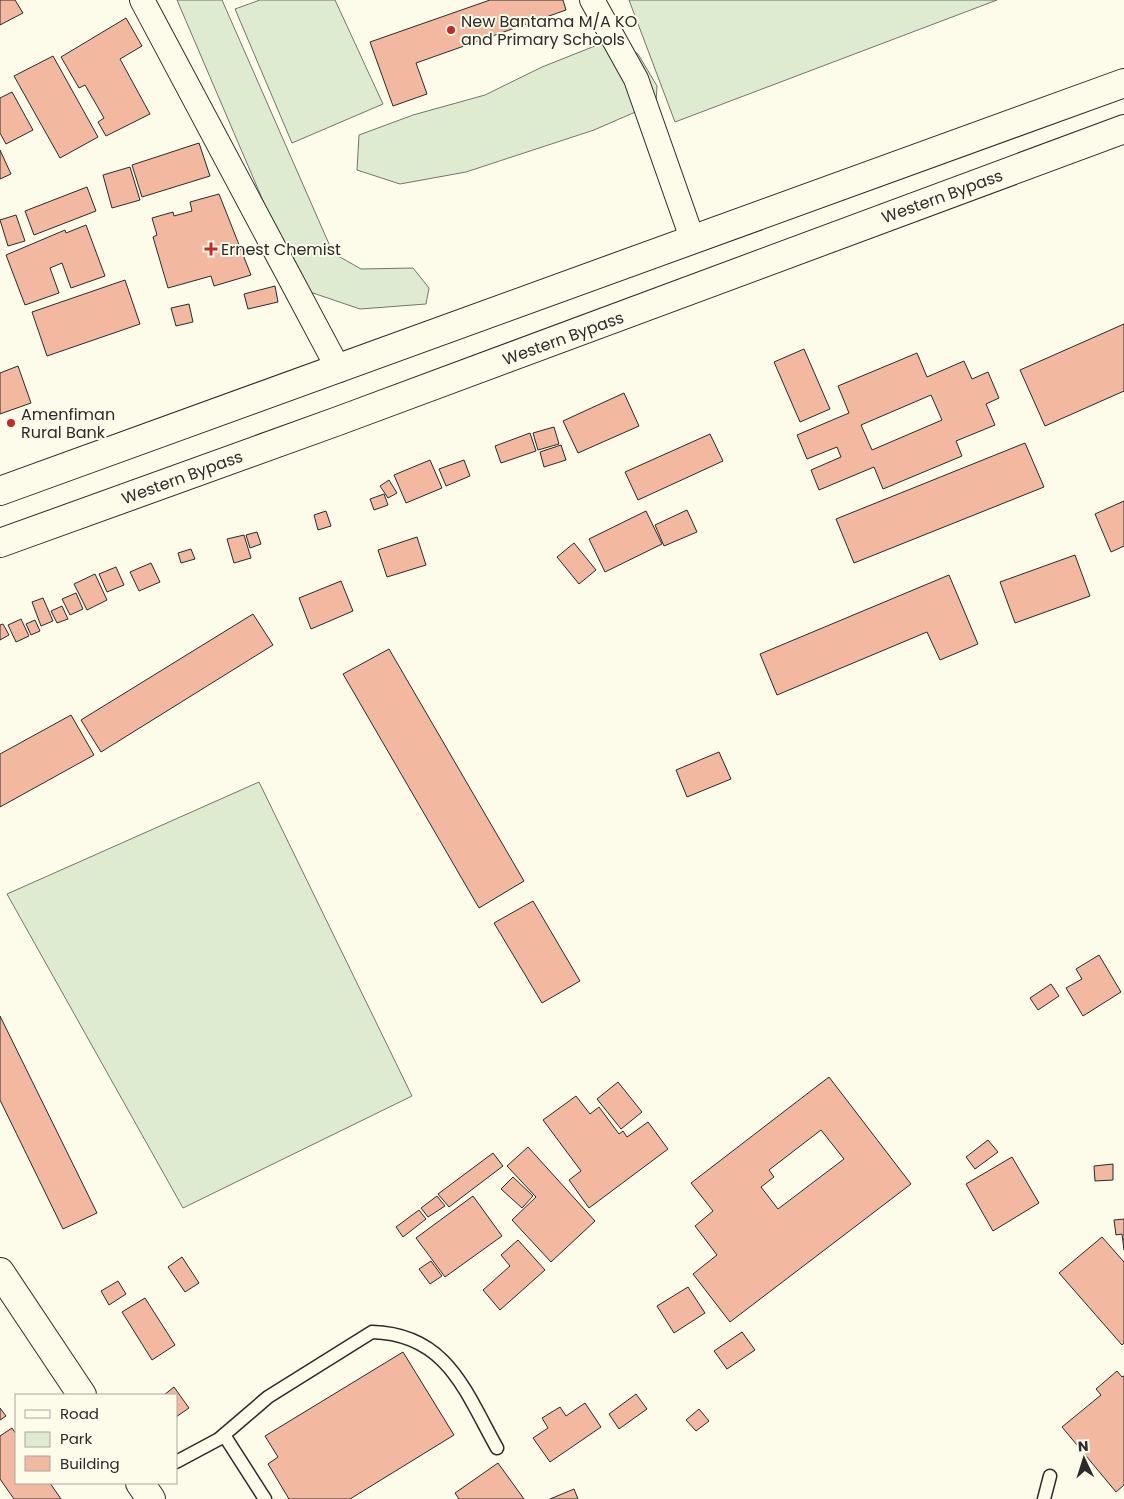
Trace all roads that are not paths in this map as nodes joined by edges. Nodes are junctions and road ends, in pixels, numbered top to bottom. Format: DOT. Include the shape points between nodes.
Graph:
graph roads {
  1 [pos="142,0"];
  2 [pos="592,0"];
  3 [pos="1124,83"];
  4 [pos="1124,129"];
  5 [pos="693,241"];
  6 [pos="339,370"];
  7 [pos="0,491"];
  8 [pos="0,543"];
  9 [pos="0,1272"];
  10 [pos="81,1394"];
  11 [pos="224,1435"];
  12 [pos="497,1448"];
  13 [pos="178,1461"];
  14 [pos="1050,1476"];
  15 [pos="141,1484"];
  16 [pos="151,1499"];
  17 [pos="264,1499"];
  18 [pos="1044,1499"];
  1 -- 6 [label="street"];
  2 -- 5 [label="street" via="636,79"];
  3 -- 5 [label="main road"];
  4 -- 8 [label="main road, Western Bypass"];
  5 -- 6 [label="main road"];
  6 -- 7 [label="main road"];
  9 -- 10 [label="main road"];
  11 -- 12 [label="lane" via="268,1396 372,1332 392,1332 414,1339 454,1371"];
  11 -- 13 [label="lane"];
  11 -- 17 [label="lane"];
  14 -- 18 [label="lane"];
  15 -- 16 [label="main road"];
}
